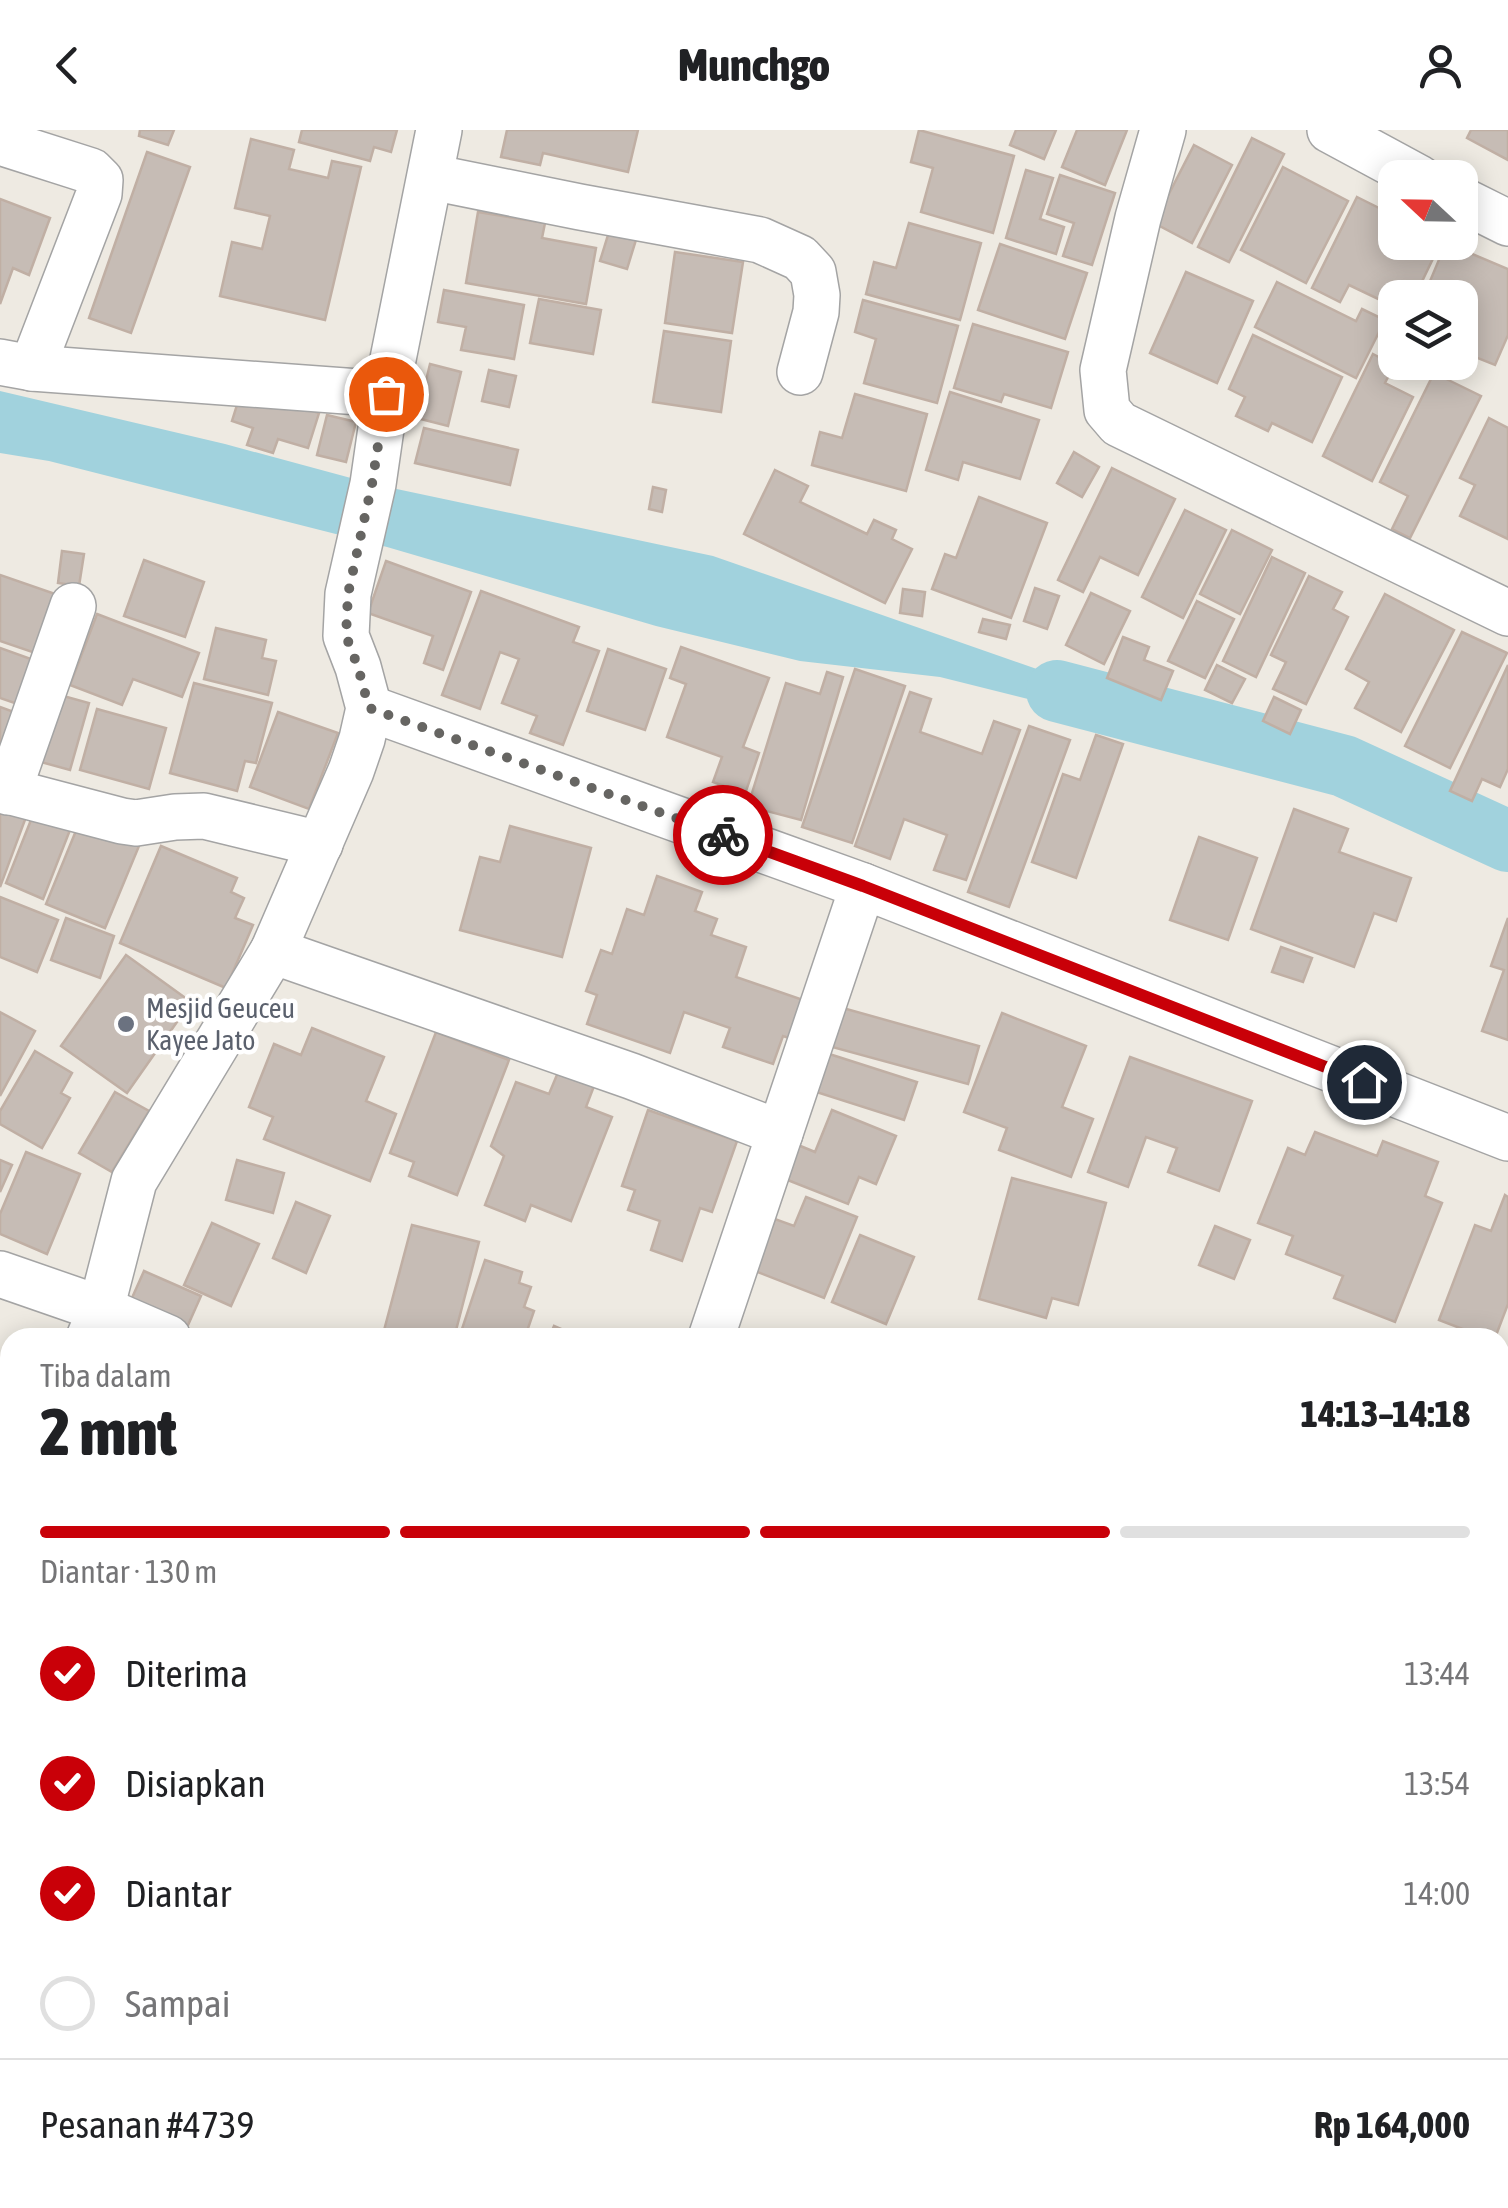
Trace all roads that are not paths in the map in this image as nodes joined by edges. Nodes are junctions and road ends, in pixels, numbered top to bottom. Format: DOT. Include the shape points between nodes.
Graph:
graph roads {
  1 [pos="439,130"];
  2 [pos="1163,130"];
  3 [pos="1330,130"];
  4 [pos="0,142"];
  5 [pos="1386,160"];
  6 [pos="431,176"];
  7 [pos="1478,208"];
  8 [pos="1508,224"];
  9 [pos="16,365"];
  10 [pos="800,372"];
  11 [pos="386,394"];
  12 [pos="73,606"];
  13 [pos="1508,613"];
  14 [pos="369,708"];
  15 [pos="4,790"];
  16 [pos="320,844"];
  17 [pos="863,886"];
  18 [pos="274,951"];
  19 [pos="780,1134"];
  20 [pos="1508,1138"];
  21 [pos="0,1274"];
  22 [pos="95,1323"];
  23 [pos="714,1328"];
  1 -- 6 [label="street"];
  2 -- 13 [label="street" via="1103,370 1111,416"];
  3 -- 5 [label="street"];
  4 -- 9 [label="street" via="100,180"];
  6 -- 10 [label="street" via="760,240 800,258 813,272 817,295"];
  6 -- 11 [label="street"];
  7 -- 8 [label="street"];
  9 -- 11 [label="street"];
  11 -- 14 [label="street" via="348,594 346,636"];
  12 -- 15 [label="street"];
  14 -- 16 [label="street"];
  14 -- 17 [label="street"];
  15 -- 16 [label="street" via="122,822 204,816"];
  16 -- 18 [label="street"];
  17 -- 19 [label="street"];
  17 -- 20 [label="street"];
  18 -- 19 [label="street"];
  18 -- 22 [label="street" via="134,1181"];
  19 -- 23 [label="street"];
  21 -- 22 [label="street"];
}
